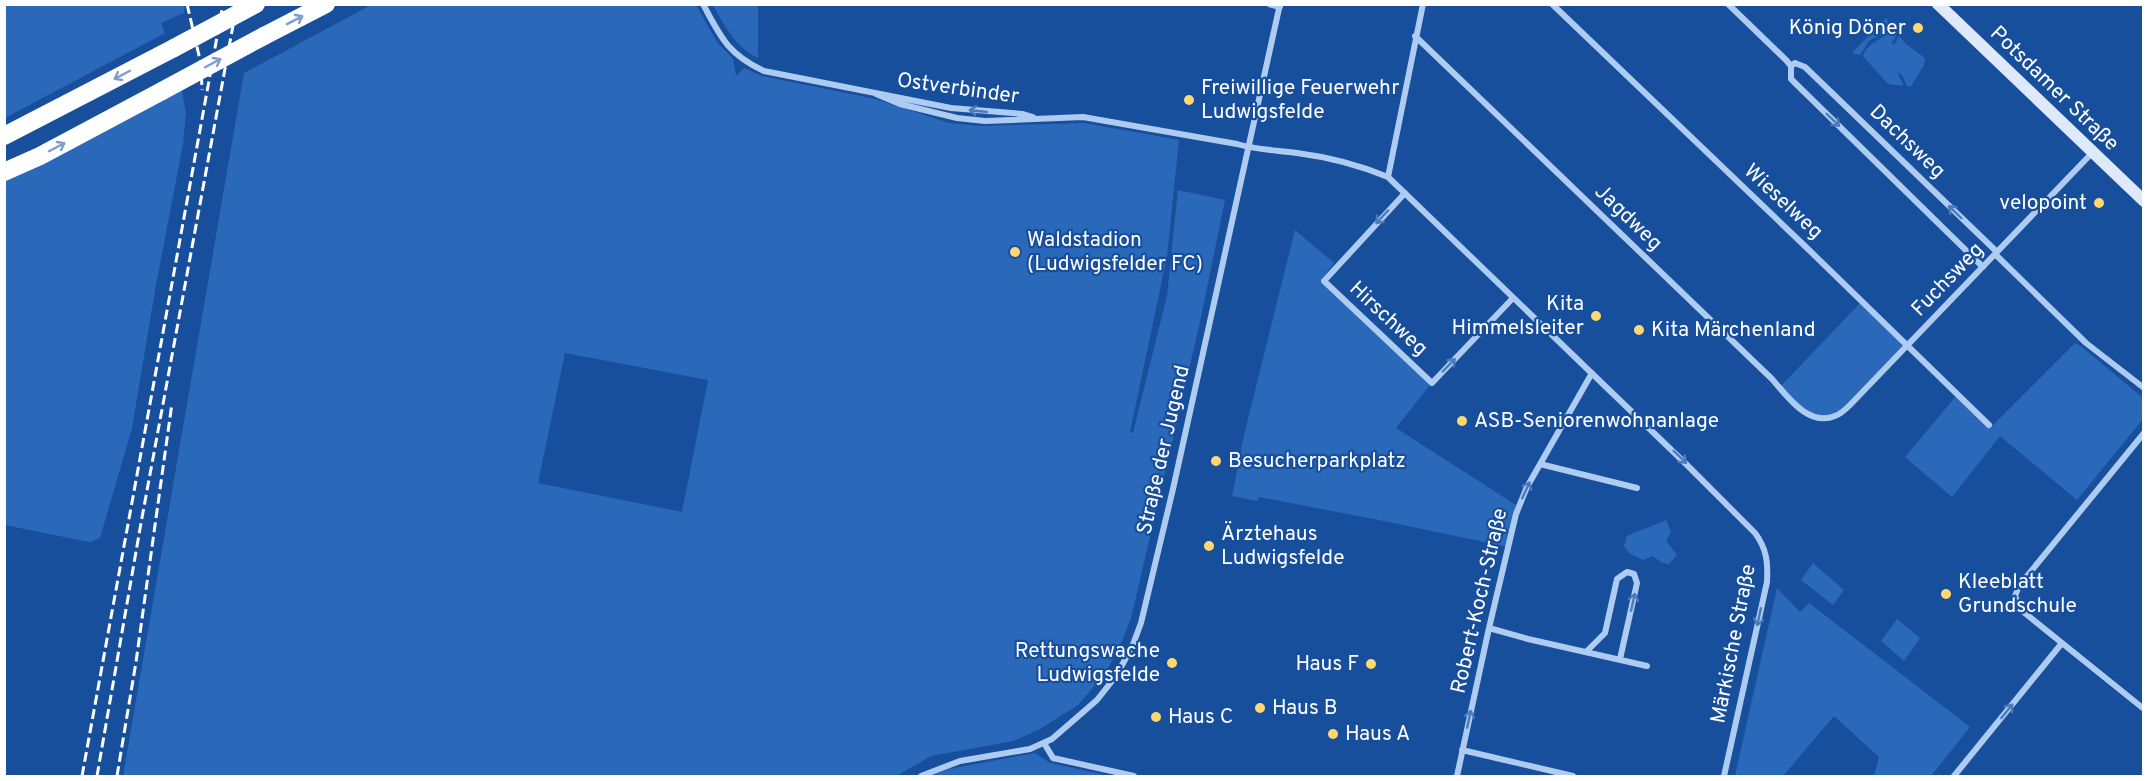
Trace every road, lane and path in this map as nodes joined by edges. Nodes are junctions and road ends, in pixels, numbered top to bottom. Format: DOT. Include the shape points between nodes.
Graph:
graph roads {
  1 [pos="256,4"];
  2 [pos="326,4"];
  3 [pos="703,4"];
  4 [pos="1269,4"];
  5 [pos="1423,4"];
  6 [pos="1552,4"];
  7 [pos="1728,4"];
  8 [pos="1938,4"];
  9 [pos="1280,6"];
  10 [pos="1415,36"];
  11 [pos="1791,66"];
  12 [pos="4,136"];
  13 [pos="1248,147"];
  14 [pos="2092,153"];
  15 [pos="4,172"];
  16 [pos="1388,177"];
  17 [pos="1405,193"];
  18 [pos="2144,201"];
  19 [pos="1996,253"];
  20 [pos="1983,267"];
  21 [pos="1513,298"];
  22 [pos="1908,346"];
  23 [pos="1592,373"];
  24 [pos="2144,388"];
  25 [pos="1821,419"];
  26 [pos="1989,425"];
  27 [pos="2144,434"];
  28 [pos="2137,443"];
  29 [pos="2144,448"];
  30 [pos="1540,464"];
  31 [pos="1636,488"];
  32 [pos="1489,628"];
  33 [pos="2062,643"];
  34 [pos="1586,652"];
  35 [pos="1620,659"];
  36 [pos="1647,666"];
  37 [pos="2144,709"];
  38 [pos="1044,743"];
  39 [pos="1462,750"];
  40 [pos="921,777"];
  41 [pos="1134,777"];
  42 [pos="1457,777"];
  43 [pos="1573,777"];
  44 [pos="1724,777"];
  45 [pos="1954,777"];
  1 -- 12 [label="highway, one-way, bridge"];
  15 -- 2 [label="highway, one-way, bridge"];
  3 -- 13 [label="street, Ostverbinder" via="721,38 739,58 764,71 951,108 1036,118 1083,117"];
  4 -- 9 [label="street"];
  5 -- 10 [label="street"];
  6 -- 22 [label="street, Wieselweg"];
  7 -- 11 [label="street, Dachsweg"];
  8 -- 14 [label="main road, Potsdamer Straße"];
  9 -- 13 [label="street, Straße der Jugend"];
  10 -- 16 [label="street"];
  10 -- 25 [label="street, Jagdweg" via="1794,403"];
  19 -- 11 [label="street, Dachsweg, one-way" via="1805,67 1795,63"];
  11 -- 20 [label="street, Dachsweg, one-way" via="1791,79"];
  13 -- 16 [label="street" via="1317,157"];
  13 -- 38 [label="street, Straße der Jugend" via="1138,632 1127,658 1097,700"];
  14 -- 18 [label="main road, Potsdamer Straße"];
  14 -- 19 [label="street, Fuchsweg"];
  16 -- 17 [label="street"];
  17 -- 21 [label="street"];
  17 -- 21 [label="street, Hirschweg, one-way" via="1324,281 1432,383"];
  19 -- 20 [label="street, Fuchsweg"];
  19 -- 24 [label="street, Dachsweg" via="2086,343"];
  20 -- 22 [label="street, Fuchsweg"];
  21 -- 23 [label="street"];
  22 -- 25 [label="street, Fuchsweg" via="1850,405 1834,417"];
  22 -- 26 [label="street, Wieselweg"];
  23 -- 30 [label="street, Robert-Koch-Straße"];
  23 -- 44 [label="street, Märkische Straße, one-way" via="1755,533 1768,560 1767,582"];
  27 -- 28 [label="street"];
  28 -- 29 [label="street"];
  28 -- 33 [label="street" via="2016,592 2019,608"];
  30 -- 31 [label="street"];
  32 -- 30 [label="street, Robert-Koch-Straße, one-way" via="1516,514"];
  32 -- 34 [label="street"];
  39 -- 32 [label="street, Robert-Koch-Straße, one-way"];
  33 -- 37 [label="street"];
  45 -- 33 [label="street, one-way"];
  34 -- 35 [label="street"];
  35 -- 34 [label="street, one-way" via="1637,583 1634,574 1626,572 1617,579 1605,633"];
  35 -- 36 [label="street"];
  38 -- 40 [label="street, Straße der Jugend" via="960,761"];
  38 -- 41 [label="street" via="1053,758"];
  39 -- 42 [label="street, Robert-Koch-Straße"];
  39 -- 43 [label="street"];
}
